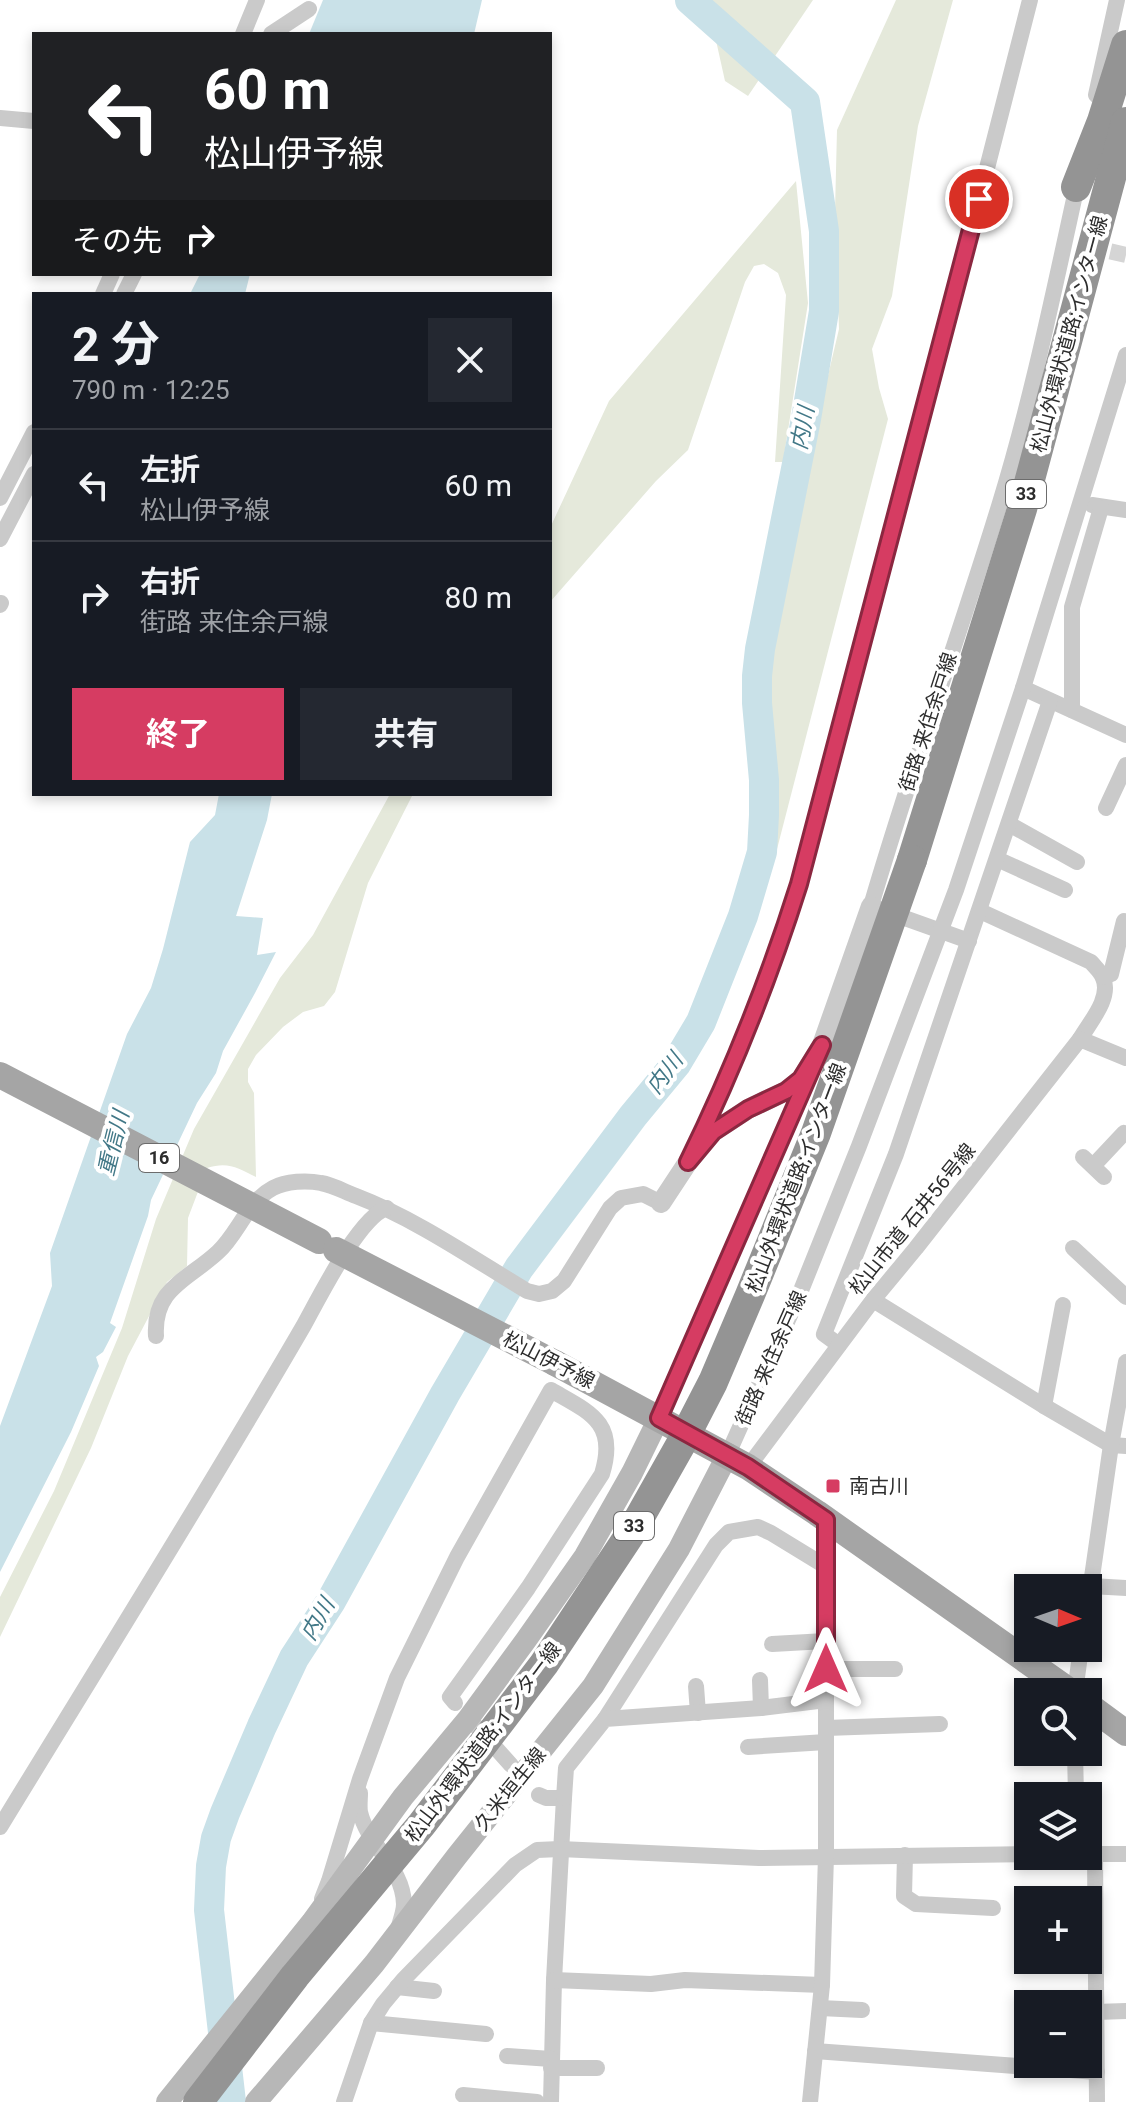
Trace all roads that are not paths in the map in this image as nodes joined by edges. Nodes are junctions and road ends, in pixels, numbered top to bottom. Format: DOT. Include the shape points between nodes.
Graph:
graph roads {
  1 [pos="257,0"];
  2 [pos="1030,0"];
  3 [pos="1117,0"];
  4 [pos="309,9"];
  5 [pos="244,32"];
  6 [pos="274,32"];
  7 [pos="1126,45"];
  8 [pos="0,118"];
  9 [pos="32,121"];
  10 [pos="1126,122"];
  11 [pos="1076,187"];
  12 [pos="1064,240"];
  13 [pos="1081,244"];
  14 [pos="1126,355"];
  15 [pos="1118,413"];
  16 [pos="32,436"];
  17 [pos="32,478"];
  18 [pos="0,498"];
  19 [pos="1081,501"];
  20 [pos="1101,508"];
  21 [pos="1126,510"];
  22 [pos="0,539"];
  23 [pos="1023,688"];
  24 [pos="1050,701"];
  25 [pos="1072,710"];
  26 [pos="1126,735"];
  27 [pos="1126,765"];
  28 [pos="1106,808"];
  29 [pos="1009,824"];
  30 [pos="997,859"];
  31 [pos="1077,862"];
  32 [pos="1064,892"];
  33 [pos="871,906"];
  34 [pos="980,911"];
  35 [pos="1124,921"];
  36 [pos="940,930"];
  37 [pos="969,941"];
  38 [pos="1103,977"];
  39 [pos="1080,1039"];
  40 [pos="822,1045"];
  41 [pos="1126,1058"];
  42 [pos="0,1075"];
  43 [pos="1126,1134"];
  44 [pos="688,1162"];
  45 [pos="1093,1167"];
  46 [pos="661,1203"];
  47 [pos="387,1208"];
  48 [pos="1073,1248"];
  49 [pos="1126,1297"];
  50 [pos="873,1300"];
  51 [pos="1063,1305"];
  52 [pos="156,1336"];
  53 [pos="839,1345"];
  54 [pos="1126,1362"];
  55 [pos="1044,1406"];
  56 [pos="659,1418"];
  57 [pos="1118,1445"];
  58 [pos="738,1460"];
  59 [pos="826,1520"];
  60 [pos="825,1566"];
  61 [pos="1093,1574"];
  62 [pos="1102,1587"];
  63 [pos="1126,1588"];
  64 [pos="826,1641"];
  65 [pos="772,1644"];
  66 [pos="826,1669"];
  67 [pos="895,1669"];
  68 [pos="1053,1678"];
  69 [pos="760,1680"];
  70 [pos="696,1686"];
  71 [pos="826,1700"];
  72 [pos="455,1703"];
  73 [pos="761,1708"];
  74 [pos="698,1713"];
  75 [pos="1102,1715"];
  76 [pos="605,1719"];
  77 [pos="940,1724"];
  78 [pos="477,1727"];
  79 [pos="1126,1733"];
  80 [pos="826,1735"];
  81 [pos="748,1747"];
  82 [pos="511,1765"];
  83 [pos="360,1779"];
  84 [pos="539,1795"];
  85 [pos="564,1798"];
  86 [pos="0,1827"];
  87 [pos="373,1839"];
  88 [pos="560,1849"];
  89 [pos="1014,1854"];
  90 [pos="1102,1854"];
  91 [pos="1126,1854"];
  92 [pos="905,1855"];
  93 [pos="826,1856"];
  94 [pos="993,1908"];
  95 [pos="312,1922"];
  96 [pos="397,1934"];
  97 [pos="554,1980"];
  98 [pos="822,1985"];
  99 [pos="397,1987"];
  100 [pos="434,1991"];
  101 [pos="820,2008"];
  102 [pos="862,2010"];
  103 [pos="1126,2011"];
  104 [pos="1102,2012"];
  105 [pos="371,2023"];
  106 [pos="486,2034"];
  107 [pos="815,2051"];
  108 [pos="507,2056"];
  109 [pos="551,2063"];
  110 [pos="1014,2066"];
  111 [pos="597,2068"];
  112 [pos="1097,2078"];
  113 [pos="463,2095"];
  114 [pos="262,2099"];
  115 [pos="167,2102"];
  116 [pos="198,2102"];
  117 [pos="344,2102"];
  118 [pos="537,2102"];
  119 [pos="551,2102"];
  120 [pos="810,2102"];
  121 [pos="1097,2102"];
  1 -- 5 [label="street"];
  2 -- 44 [label="street" via="799,884 779,946"];
  3 -- 11 [label="street, 街路 来住余戸線"];
  4 -- 6 [label="street"];
  7 -- 11 [label="highway"];
  8 -- 9 [label="street"];
  10 -- 116 [label="highway, 松山外環状道路;インター線 / 33, bridge" via="1022,509 912,860 816,1133 713,1382 636,1523 570,1628 422,1824"];
  11 -- 12 [label="street, 街路 来住余戸線"];
  12 -- 13 [label="street"];
  12 -- 33 [label="street, 街路 来住余戸線" via="1000,505"];
  14 -- 15 [label="street, 街路 来住余戸線"];
  15 -- 19 [label="street, 街路 来住余戸線"];
  16 -- 18 [label="street"];
  17 -- 22 [label="street"];
  19 -- 20 [label="street"];
  19 -- 23 [label="street, 街路 来住余戸線"];
  20 -- 21 [label="street"];
  20 -- 25 [label="street" via="1072,607"];
  23 -- 24 [label="street"];
  23 -- 36 [label="street, 街路 来住余戸線"];
  24 -- 25 [label="street"];
  24 -- 29 [label="street"];
  25 -- 26 [label="street"];
  27 -- 28 [label="street"];
  29 -- 30 [label="street"];
  29 -- 31 [label="street"];
  30 -- 32 [label="street"];
  30 -- 34 [label="street"];
  33 -- 36 [label="street"];
  33 -- 40 [label="street, 街路 来住余戸線"];
  34 -- 37 [label="street"];
  34 -- 38 [label="street" via="1091,962"];
  35 -- 38 [label="street, 松山市道 石井56号線" via="1111,974"];
  36 -- 37 [label="street"];
  36 -- 58 [label="street, 街路 来住余戸線"];
  37 -- 53 [label="street" via="896,1154 824,1334"];
  38 -- 39 [label="street, 松山市道 石井56号線" via="1105,997"];
  39 -- 41 [label="street"];
  39 -- 50 [label="street, 松山市道 石井56号線"];
  40 -- 44 [label="street" via="801,1079 713,1132"];
  40 -- 56 [label="street, 街路 来住余戸線"];
  42 -- 56 [label="main road, 松山伊予線 / 16, bridge"];
  43 -- 45 [label="street"];
  44 -- 46 [label="street"];
  46 -- 47 [label="street" via="643,1194 621,1198 564,1281 539,1294"];
  47 -- 52 [label="street" via="323,1183 277,1186 264,1193 228,1242 171,1288 155,1320"];
  47 -- 86 [label="street" via="370,1220 332,1272 246,1424"];
  48 -- 49 [label="street"];
  50 -- 53 [label="street, 松山市道 石井56号線"];
  50 -- 55 [label="street"];
  51 -- 55 [label="street"];
  53 -- 58 [label="street, 松山市道 石井56号線"];
  54 -- 57 [label="street"];
  55 -- 57 [label="street"];
  56 -- 58 [label="main road, 松山伊予線 / 16"];
  56 -- 87 [label="main road" via="585,1556 468,1719"];
  57 -- 61 [label="street"];
  58 -- 59 [label="main road, 松山伊予線 / 16"];
  58 -- 96 [label="main road, 久米垣生線" via="593,1686"];
  59 -- 60 [label="street"];
  59 -- 68 [label="main road, 松山伊予線 / 16"];
  60 -- 64 [label="street"];
  60 -- 76 [label="street" via="758,1527 729,1532"];
  62 -- 63 [label="street"];
  64 -- 65 [label="street"];
  64 -- 66 [label="street"];
  66 -- 67 [label="street"];
  66 -- 71 [label="street"];
  69 -- 73 [label="street"];
  70 -- 74 [label="street"];
  71 -- 73 [label="street"];
  71 -- 80 [label="street"];
  72 -- 83 [label="street" via="450,1697 528,1588 602,1474 608,1455 591,1413 551,1390 457,1557 397,1678"];
  73 -- 74 [label="street"];
  74 -- 76 [label="street"];
  75 -- 79 [label="main road"];
  76 -- 85 [label="street" via="566,1768"];
  77 -- 80 [label="street"];
  78 -- 82 [label="street"];
  80 -- 81 [label="street"];
  80 -- 93 [label="street"];
  83 -- 87 [label="street" via="360,1811"];
  83 -- 95 [label="street"];
  84 -- 85 [label="street"];
  85 -- 88 [label="street"];
  87 -- 95 [label="main road"];
  87 -- 96 [label="street" via="399,1880 404,1905"];
  88 -- 93 [label="street"];
  88 -- 97 [label="street"];
  88 -- 99 [label="street" via="537,1850 515,1865"];
  89 -- 92 [label="street"];
  90 -- 91 [label="street"];
  92 -- 93 [label="street"];
  92 -- 94 [label="street" via="904,1896 916,1904"];
  93 -- 98 [label="street"];
  95 -- 115 [label="main road"];
  96 -- 114 [label="main road, 久米垣生線"];
  97 -- 98 [label="street"];
  97 -- 109 [label="street"];
  98 -- 101 [label="street"];
  99 -- 100 [label="street"];
  99 -- 105 [label="street"];
  101 -- 102 [label="street"];
  101 -- 107 [label="street"];
  103 -- 104 [label="street"];
  105 -- 106 [label="street"];
  105 -- 117 [label="street"];
  107 -- 110 [label="street"];
  107 -- 120 [label="street"];
  108 -- 109 [label="street"];
  109 -- 111 [label="street"];
  109 -- 119 [label="street"];
  112 -- 121 [label="street"];
  113 -- 118 [label="street"];
}
